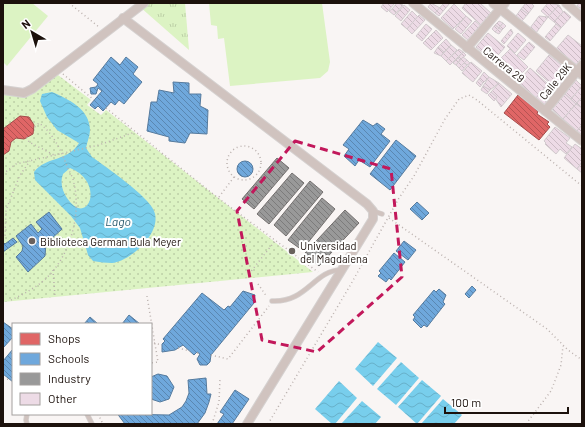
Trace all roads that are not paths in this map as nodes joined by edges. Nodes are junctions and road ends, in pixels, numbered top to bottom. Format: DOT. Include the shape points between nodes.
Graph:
graph roads {
  1 [pos="144,3"];
  2 [pos="413,3"];
  3 [pos="493,3"];
  4 [pos="566,3"];
  5 [pos="502,6"];
  6 [pos="582,17"];
  7 [pos="123,18"];
  8 [pos="467,48"];
  9 [pos="580,70"];
  10 [pos="3,90"];
  11 [pos="545,111"];
  12 [pos="582,141"];
  13 [pos="373,211"];
  14 [pos="382,214"];
  15 [pos="341,270"];
  16 [pos="272,302"];
  17 [pos="88,415"];
  18 [pos="92,424"];
  19 [pos="247,424"];
  1 -- 7 [label="street"];
  2 -- 8 [label="street, Carrera 29"];
  3 -- 5 [label="street"];
  4 -- 6 [label="street"];
  5 -- 8 [label="street"];
  5 -- 9 [label="street"];
  7 -- 10 [label="street" via="24,93"];
  7 -- 13 [label="street"];
  8 -- 11 [label="street, Carrera 29"];
  9 -- 11 [label="street, Calle 29K"];
  11 -- 12 [label="street, Carrera 29"];
  13 -- 14 [label="lane"];
  13 -- 15 [label="street" via="373,219"];
  15 -- 16 [label="lane" via="330,271 289,300"];
  15 -- 19 [label="street"];
  17 -- 18 [label="lane"];
}
